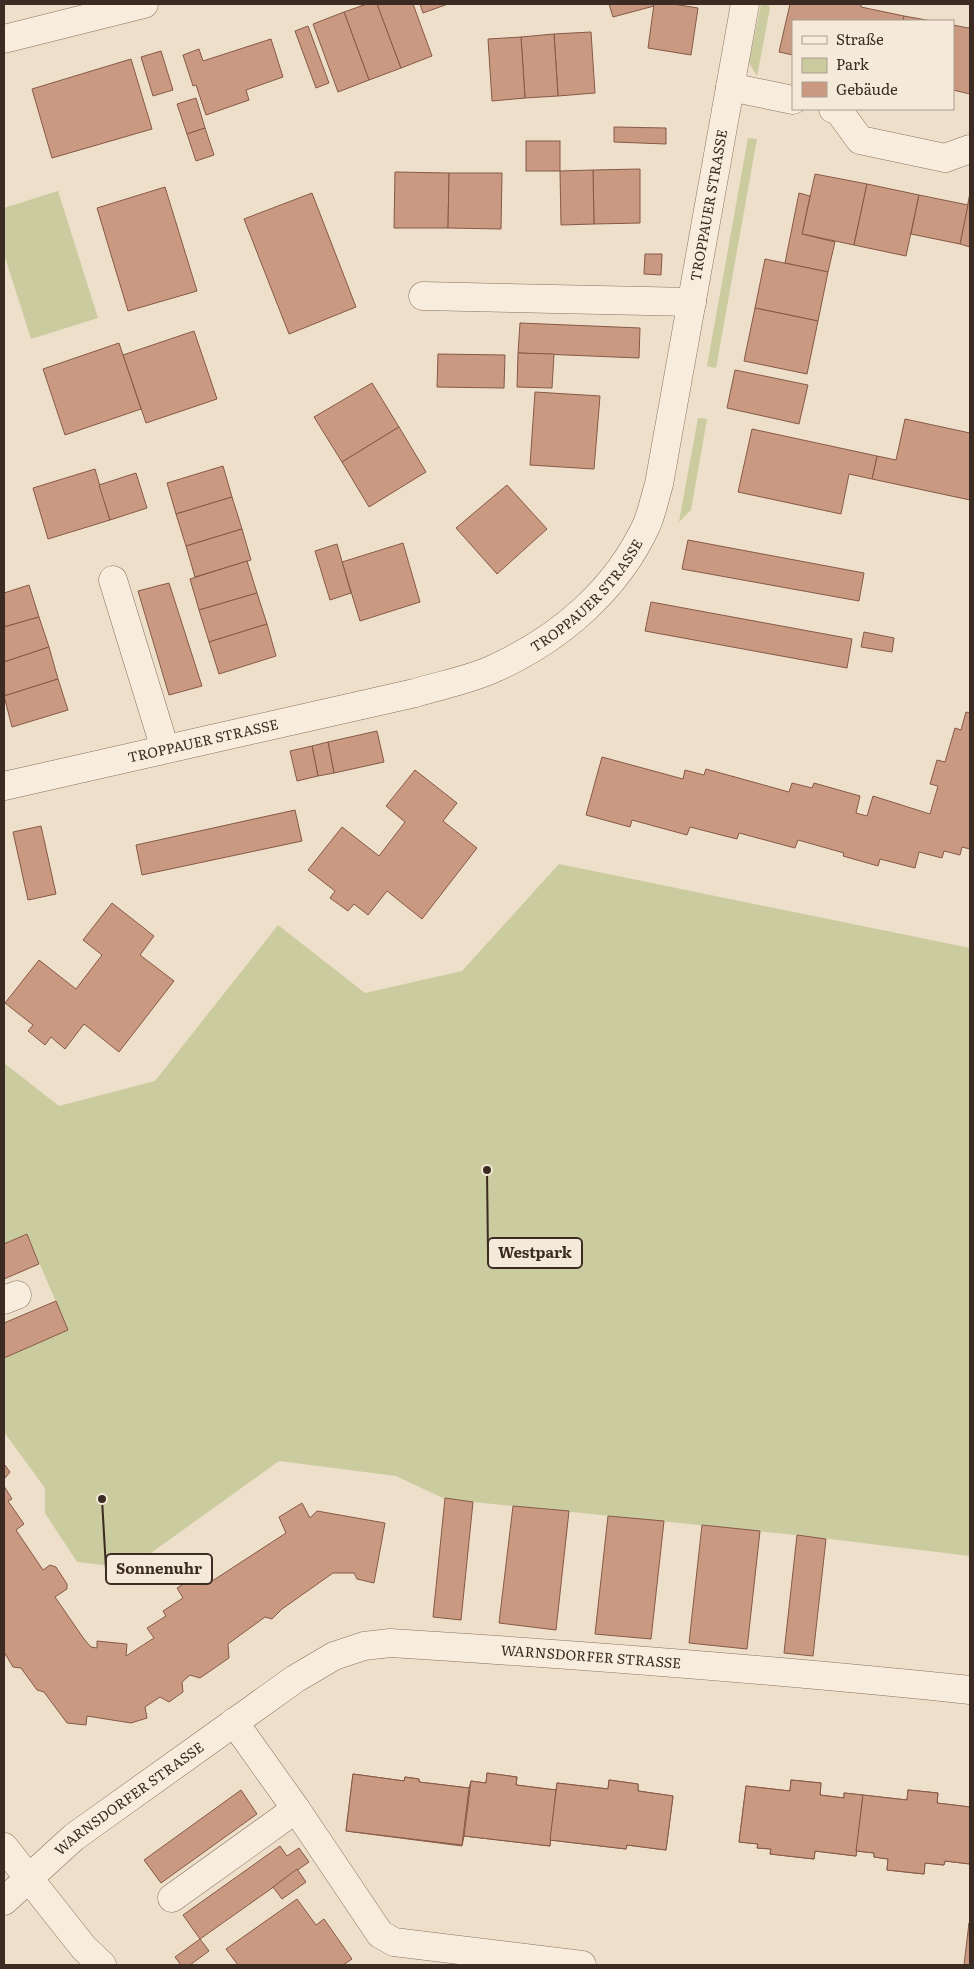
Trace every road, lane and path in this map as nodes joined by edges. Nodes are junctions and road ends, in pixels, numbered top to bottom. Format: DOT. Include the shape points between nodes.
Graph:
graph roads {
  1 [pos="144,4"];
  2 [pos="745,4"];
  3 [pos="4,39"];
  4 [pos="730,87"];
  5 [pos="792,100"];
  6 [pos="838,110"];
  7 [pos="970,149"];
  8 [pos="423,296"];
  9 [pos="692,302"];
  10 [pos="113,580"];
  11 [pos="165,749"];
  12 [pos="4,786"];
  13 [pos="970,1690"];
  14 [pos="234,1722"];
  15 [pos="296,1809"];
  16 [pos="4,1847"];
  17 [pos="28,1879"];
  18 [pos="172,1898"];
  19 [pos="4,1901"];
  20 [pos="102,1965"];
  21 [pos="582,1965"];
  1 -- 3 [label="street"];
  2 -- 4 [label="street, TROPPAUER STRASSE"];
  4 -- 5 [label="street"];
  4 -- 9 [label="street, TROPPAUER STRASSE"];
  6 -- 7 [label="street" via="860,140 945,158"];
  8 -- 9 [label="street"];
  9 -- 11 [label="street, TROPPAUER STRASSE" via="659,484 648,522 620,570 557,633 494,668 415,693"];
  10 -- 11 [label="street"];
  11 -- 12 [label="street, TROPPAUER STRASSE"];
  13 -- 14 [label="street, WARNSDORFER STRASSE" via="715,1666 390,1643 364,1646 334,1656"];
  14 -- 15 [label="street"];
  14 -- 17 [label="street, WARNSDORFER STRASSE" via="74,1836"];
  15 -- 18 [label="street"];
  15 -- 21 [label="street" via="380,1934 394,1942"];
  16 -- 17 [label="street"];
  17 -- 19 [label="street, WARNSDORFER STRASSE"];
  17 -- 20 [label="street" via="84,1948"];
}
